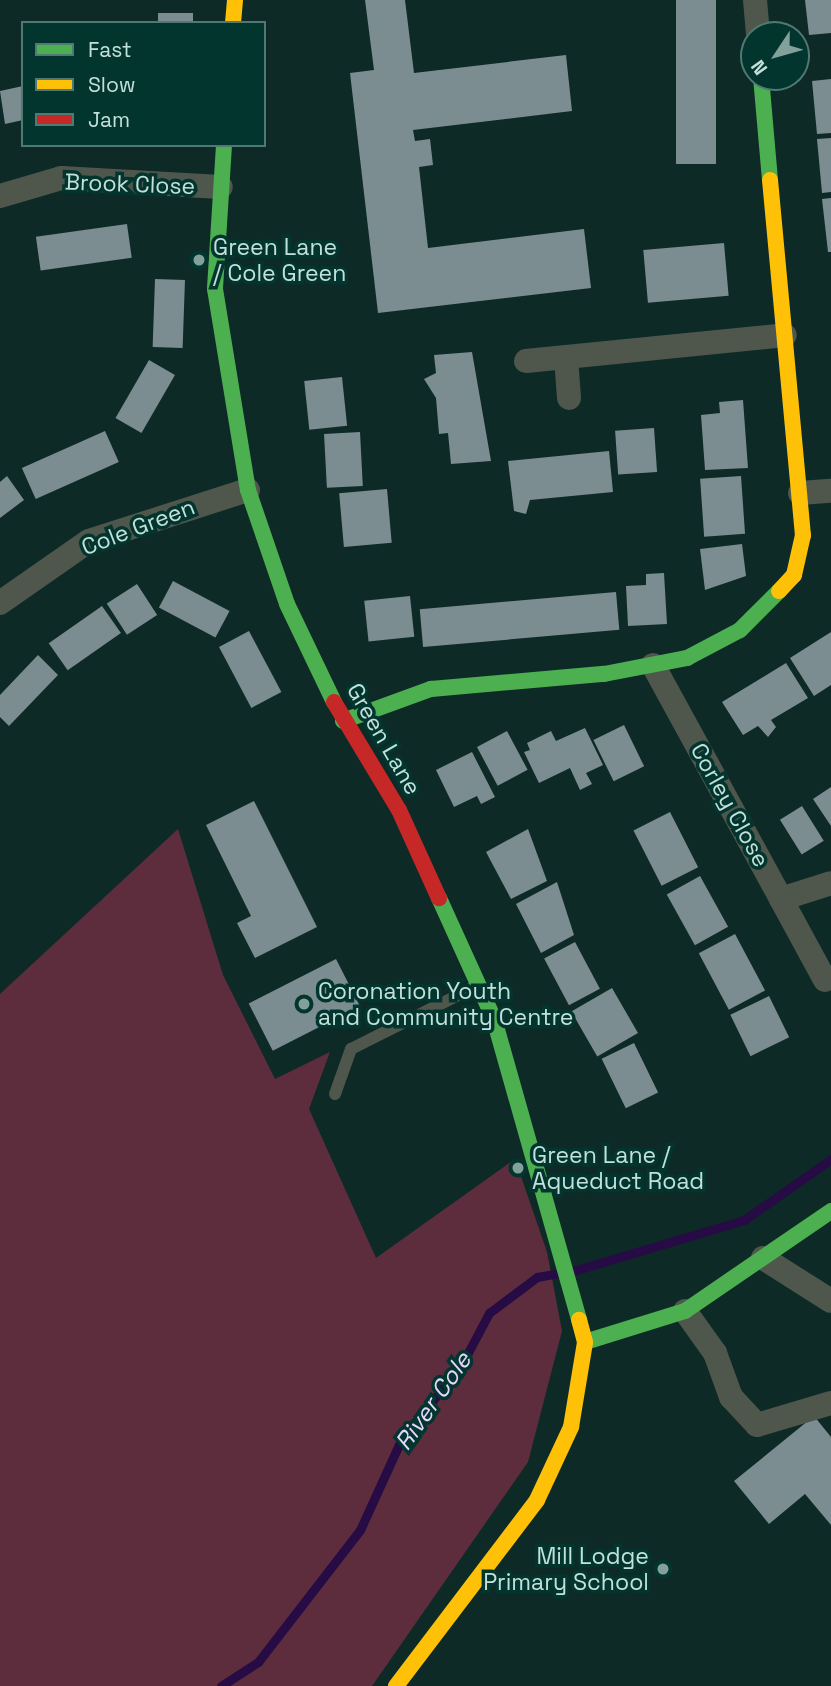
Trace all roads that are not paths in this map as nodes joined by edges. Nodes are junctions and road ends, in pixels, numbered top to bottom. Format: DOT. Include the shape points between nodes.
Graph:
graph roads {
  1 [pos="235,0"];
  2 [pos="755,0"];
  3 [pos="233,21"];
  4 [pos="757,21"];
  5 [pos="762,91"];
  6 [pos="224,147"];
  7 [pos="221,187"];
  8 [pos="0,195"];
  9 [pos="785,335"];
  10 [pos="566,357"];
  11 [pos="526,361"];
  12 [pos="569,398"];
  13 [pos="248,490"];
  14 [pos="831,491"];
  15 [pos="800,493"];
  16 [pos="0,603"];
  17 [pos="653,665"];
  18 [pos="343,721"];
  19 [pos="831,883"];
  20 [pos="781,899"];
  21 [pos="825,980"];
  22 [pos="480,983"];
  23 [pos="335,1094"];
  24 [pos="831,1211"];
  25 [pos="763,1258"];
  26 [pos="831,1301"];
  27 [pos="685,1311"];
  28 [pos="585,1342"];
  29 [pos="831,1402"];
  30 [pos="396,1686"];
  1 -- 3 [label="street"];
  2 -- 4 [label="street"];
  5 -- 9 [label="street"];
  6 -- 7 [label="street, Green Lane"];
  7 -- 8 [label="street, Brook Close" via="61,178"];
  7 -- 13 [label="street, Green Lane" via="215,289"];
  9 -- 10 [label="street"];
  9 -- 15 [label="street"];
  10 -- 11 [label="street"];
  10 -- 12 [label="street"];
  13 -- 16 [label="street, Cole Green" via="89,541"];
  13 -- 18 [label="street, Green Lane" via="288,604"];
  14 -- 15 [label="street"];
  15 -- 17 [label="street" via="802,554 777,599 722,642"];
  17 -- 18 [label="street" via="431,690"];
  17 -- 20 [label="street, Corley Close"];
  18 -- 22 [label="street, Green Lane" via="399,810"];
  19 -- 20 [label="street"];
  20 -- 21 [label="street, Corley Close"];
  22 -- 23 [label="lane" via="351,1049"];
  22 -- 28 [label="street, Green Lane" via="557,1228"];
  24 -- 25 [label="street"];
  25 -- 26 [label="street"];
  25 -- 27 [label="street"];
  27 -- 28 [label="street"];
  27 -- 29 [label="street" via="715,1353 731,1397 757,1425"];
  28 -- 30 [label="street" via="570,1427 537,1500"];
}
